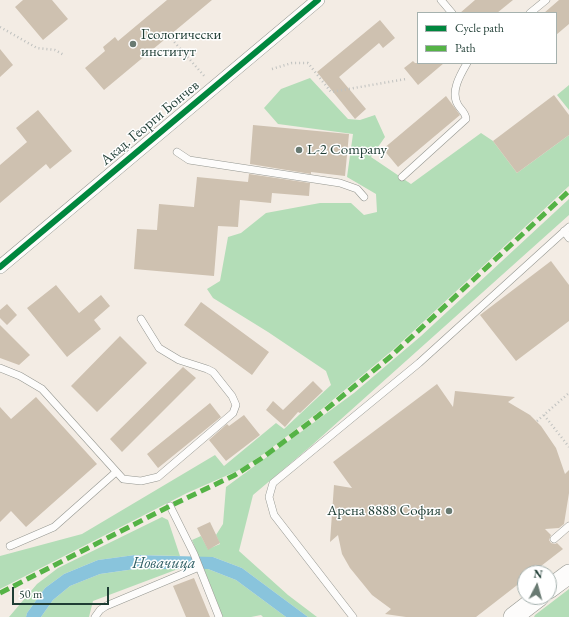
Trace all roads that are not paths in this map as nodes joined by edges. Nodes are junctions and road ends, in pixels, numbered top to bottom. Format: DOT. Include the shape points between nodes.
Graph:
graph roads {
  1 [pos="318,0"];
  2 [pos="441,0"];
  3 [pos="546,0"];
  4 [pos="451,12"];
  5 [pos="531,12"];
  6 [pos="466,64"];
  7 [pos="177,152"];
  8 [pos="402,177"];
  9 [pos="364,197"];
  10 [pos="566,229"];
  11 [pos="569,238"];
  12 [pos="0,267"];
  13 [pos="141,319"];
  14 [pos="0,368"];
  15 [pos="116,472"];
  16 [pos="170,506"];
  17 [pos="569,526"];
  18 [pos="554,539"];
  19 [pos="10,546"];
  20 [pos="198,567"];
  21 [pos="569,574"];
  22 [pos="557,583"];
  23 [pos="528,605"];
  24 [pos="533,605"];
  25 [pos="96,617"];
  26 [pos="218,617"];
  27 [pos="353,617"];
  28 [pos="513,617"];
  29 [pos="524,617"];
  1 -- 12 [label="street, Акад. Георги Бончев"];
  2 -- 4 [label="lane"];
  3 -- 5 [label="lane"];
  6 -- 8 [label="lane" via="457,83 455,96 466,119"];
  7 -- 9 [label="lane" via="189,160 340,183 357,189"];
  10 -- 11 [label="lane"];
  10 -- 27 [label="lane" via="419,363 273,483 269,497 274,515"];
  13 -- 15 [label="lane" via="159,348 179,360 213,372 236,405 233,413 158,477 141,481 123,479"];
  14 -- 15 [label="lane" via="42,389"];
  15 -- 19 [label="lane" via="54,527"];
  16 -- 20 [label="lane"];
  17 -- 18 [label="lane"];
  20 -- 25 [label="lane" via="106,606"];
  20 -- 26 [label="lane"];
  21 -- 22 [label="main road"];
  23 -- 28 [label="main road"];
  24 -- 29 [label="main road"];
}
